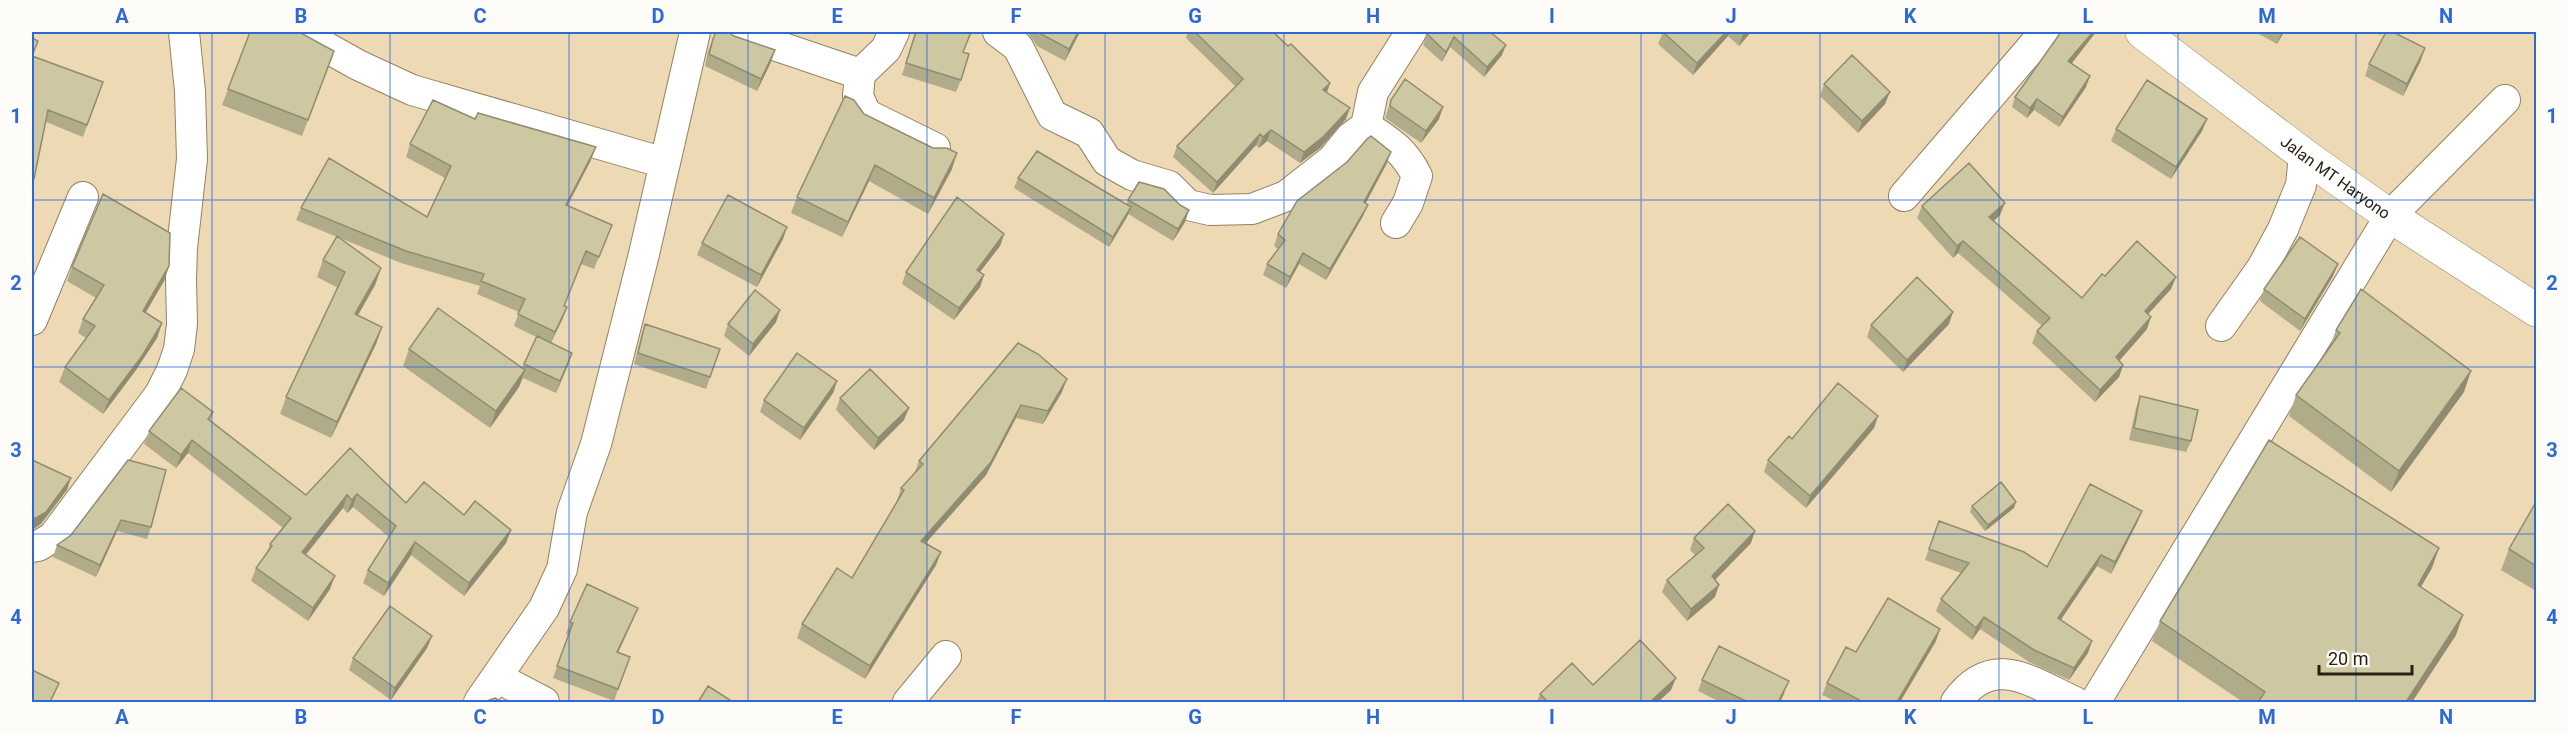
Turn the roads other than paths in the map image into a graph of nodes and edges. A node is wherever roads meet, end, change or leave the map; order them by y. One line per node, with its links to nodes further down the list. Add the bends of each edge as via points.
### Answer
1 (184, 32): 23 (street, via 192,159 180,280 182,324 172,370 145,417 53,537)
2 (299, 32): 15 (street, via 412,90)
3 (695, 32): 15 (street)
4 (736, 32): 10 (street)
5 (894, 32): 10 (street, via 886,49)
6 (998, 32): 12 (street, via 1018,47 1052,115 1089,133 1107,161 1132,175 1169,186 1188,205 1210,210 1252,209 1286,196 1332,160)
7 (1412, 32): 12 (street, via 1373,92)
8 (2045, 32): 16 (street)
9 (2155, 36): 14 (main road, Jalan MT Haryono)
10 (861, 74): 13 (street, via 858,96 866,114)
11 (2505, 100): 18 (street)
12 (1366, 126): 19 (street, via 1396,146 1417,176)
13 (936, 148)
14 (2304, 155): 18 (main road, Jalan MT Haryono); 22 (street, via 2301,185 2283,229)
15 (664, 163): 25 (street, via 596,444 572,512 562,569 544,608)
16 (1904, 196)
17 (83, 197): 20 (street)
18 (2390, 216): 21 (main road, Jalan MT Haryono); 31 (street)
19 (1396, 223)
20 (34, 303)
21 (2536, 310)
22 (2221, 326)
23 (32, 547)
24 (946, 656): 28 (street)
25 (498, 678): 26 (street); 27 (street)
26 (479, 702)
27 (544, 702)
28 (908, 702)
29 (1956, 702): 30 (street, via 1966,688 1989,675 2016,675)
30 (2075, 702)
31 (2095, 702)

